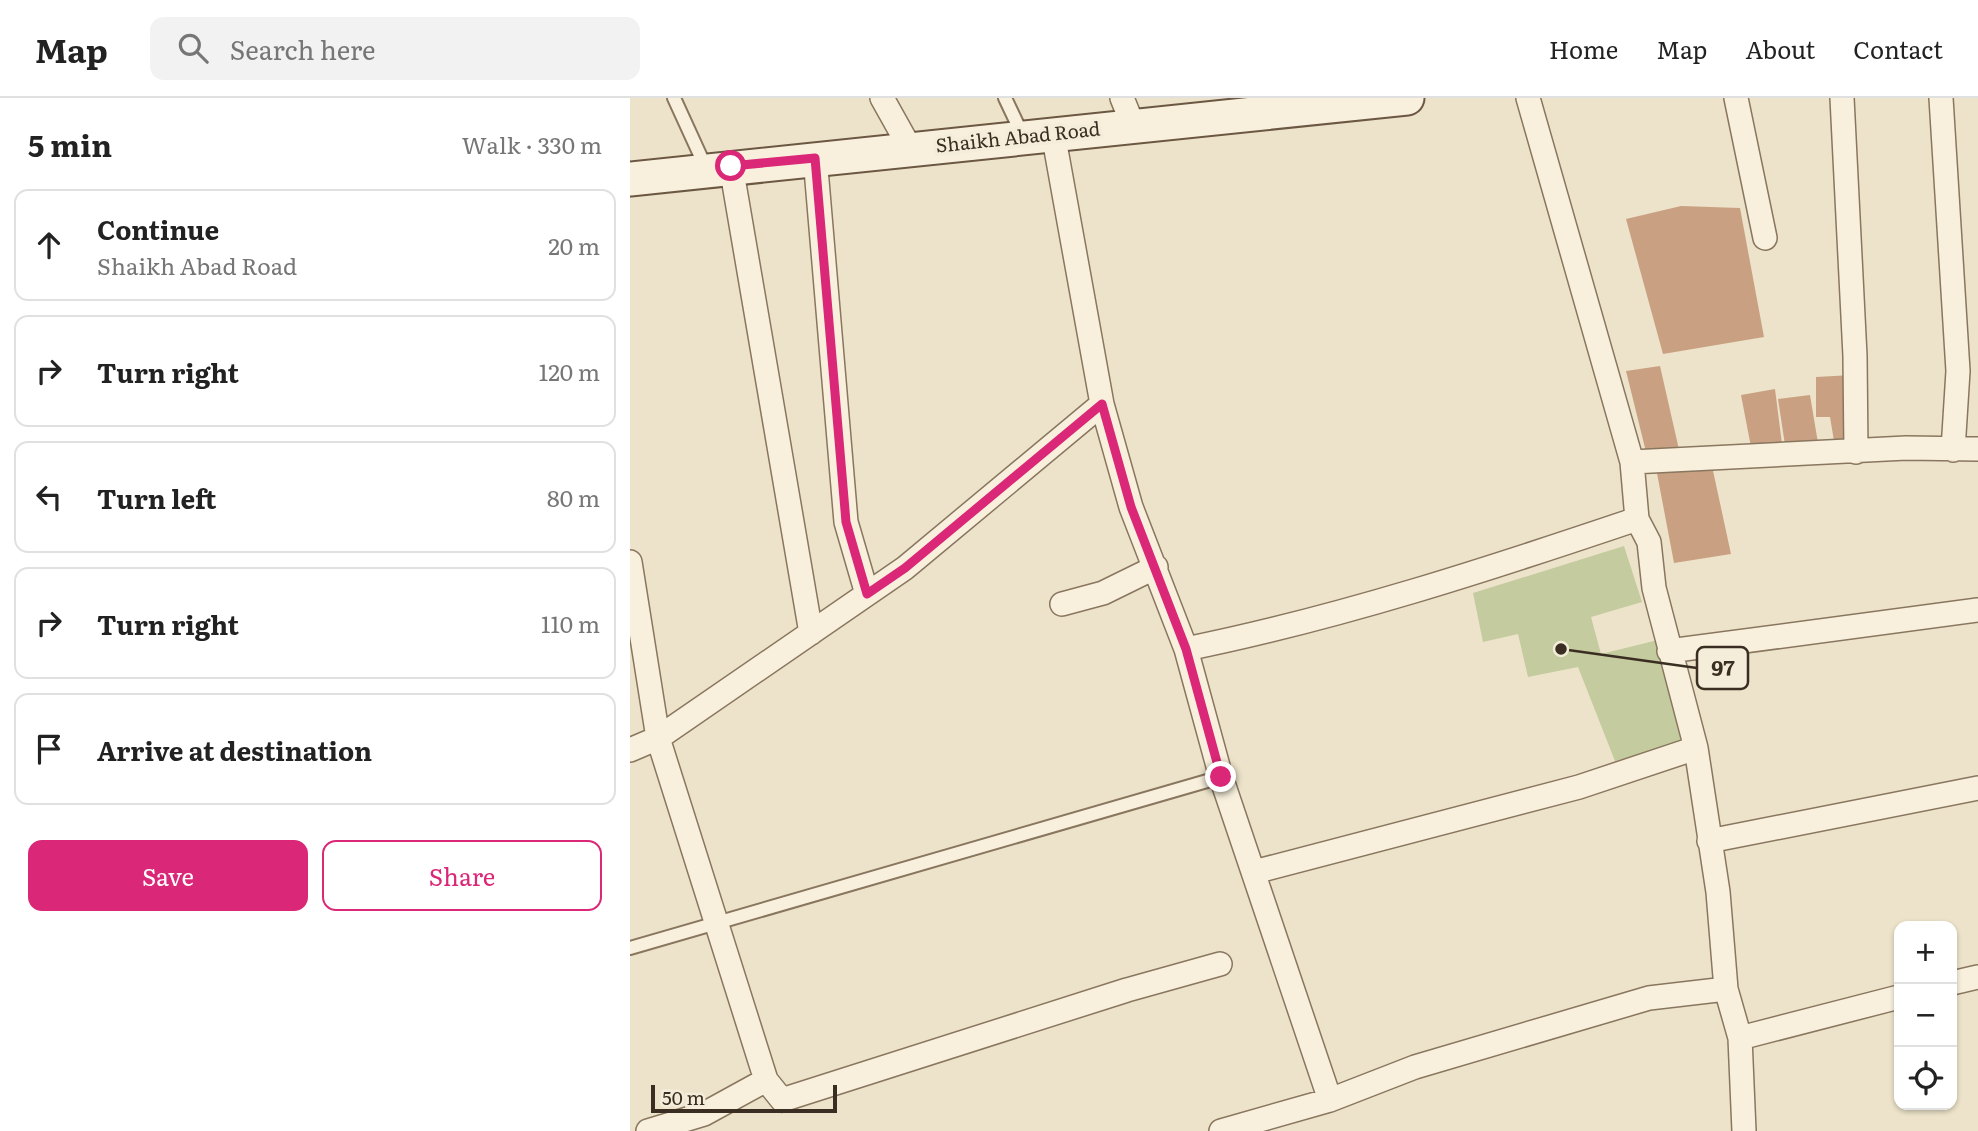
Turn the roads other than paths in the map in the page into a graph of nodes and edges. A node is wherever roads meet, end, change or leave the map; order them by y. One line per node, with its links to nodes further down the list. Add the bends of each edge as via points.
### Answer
1 (674, 98): 14 (lane)
2 (882, 98): 12 (street)
3 (1005, 98): 11 (lane)
4 (1407, 98): 9 (main road, Shaikh Abad Road)
5 (1528, 98): 21 (street)
6 (1736, 98): 16 (street)
7 (1842, 98): 20 (street)
8 (1941, 98): 19 (street, via 1958,372)
9 (1367, 100): 10 (main road, Shaikh Abad Road)
10 (1128, 111): 11 (main road, Shaikh Abad Road)
11 (1038, 135): 12 (main road, Shaikh Abad Road); 17 (street)
12 (910, 148): 13 (main road, Shaikh Abad Road)
13 (815, 158): 14 (main road, Shaikh Abad Road); 25 (street, via 846,522)
14 (719, 168): 15 (main road, Shaikh Abad Road); 28 (street)
15 (630, 179)
16 (1765, 238)
17 (1102, 404): 24 (street, via 1131,507); 25 (street, via 905,568)
18 (1978, 449): 19 (street)
19 (1953, 450): 20 (street)
20 (1856, 452): 21 (street)
21 (1632, 462): 22 (street)
22 (1637, 519): 29 (street, via 1267,632); 30 (street, via 1649,542)
23 (630, 562): 31 (street)
24 (1156, 567): 26 (street, via 1103,593); 29 (street)
25 (867, 594): 28 (street)
26 (1062, 604)
27 (1978, 610): 30 (street)
28 (811, 633): 31 (street)
29 (1186, 649): 34 (street)
30 (1669, 651): 32 (street)
31 (658, 738): 33 (street); 38 (street)
32 (1696, 748): 36 (street); 37 (street, via 1579,787)
33 (630, 750)
34 (1221, 777): 37 (street); 38 (lane)
35 (1978, 788): 36 (street)
36 (1709, 841): 43 (street)
37 (1254, 872): 47 (street)
38 (719, 925): 39 (lane); 46 (street)
39 (630, 948)
40 (1220, 964): 46 (street, via 782,1100)
41 (1978, 977): 42 (street)
42 (1957, 982)
43 (1726, 989): 45 (street); 47 (street, via 1649,998 1415,1067)
44 (1894, 998): 45 (street)
45 (1740, 1038): 50 (street)
46 (766, 1080): 48 (street, via 704,1114)
47 (1330, 1100): 49 (street)
48 (648, 1131)
49 (1221, 1131)
50 (1745, 1131)

